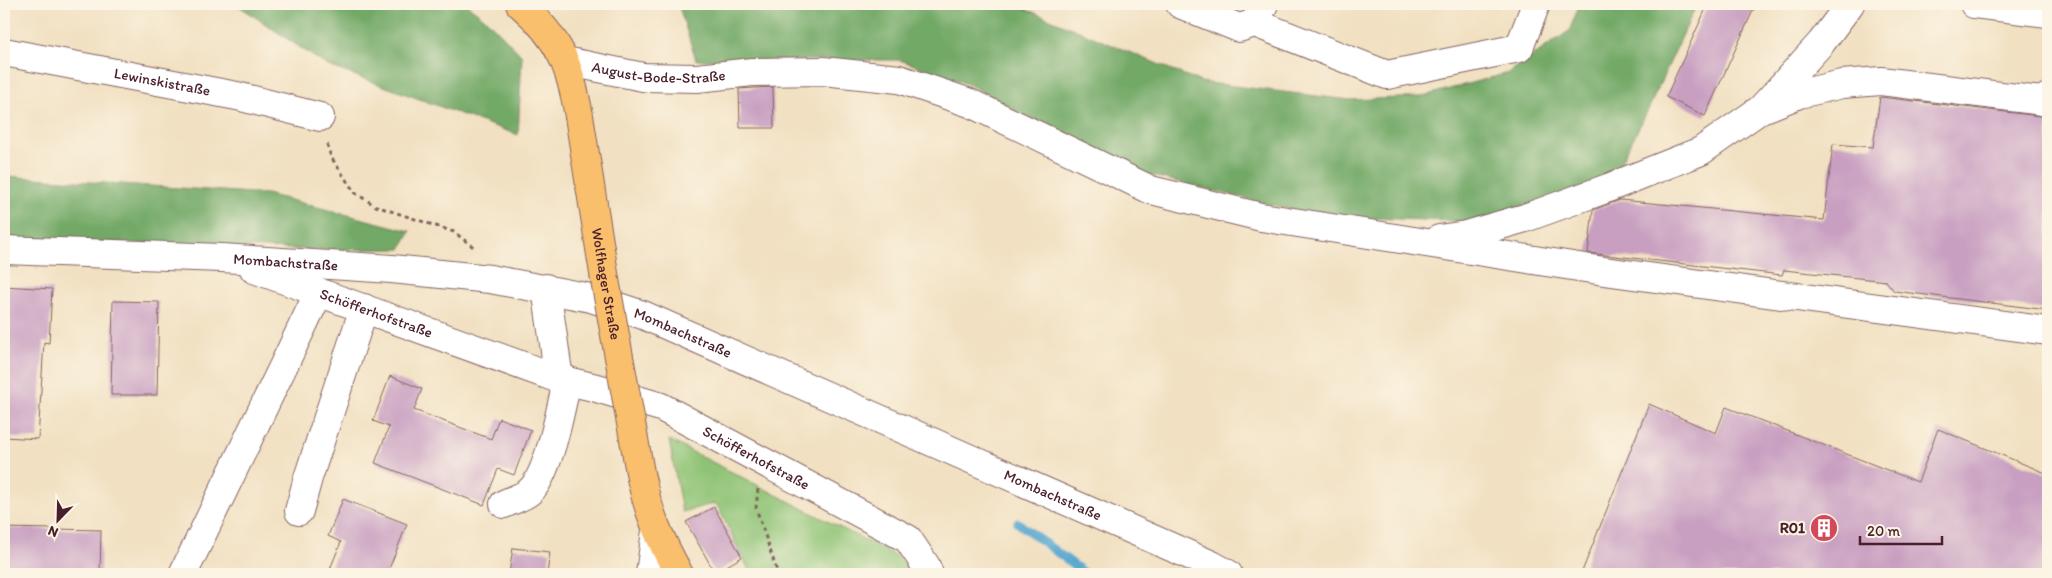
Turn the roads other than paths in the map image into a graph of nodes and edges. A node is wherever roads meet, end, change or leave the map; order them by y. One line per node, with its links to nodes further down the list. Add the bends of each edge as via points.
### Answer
1 (520, 4): 9 (main road, Wolfhager Straße, via 553,38)
2 (1180, 4): 6 (street, via 1239,28)
3 (1536, 4): 6 (street, via 1519,48 1387,75)
4 (1850, 4): 11 (street, via 1821,43)
5 (1974, 4): 7 (street)
6 (1260, 13)
7 (2048, 13)
8 (4, 52): 12 (street, Lewinskistraße, via 237,96)
9 (568, 69): 13 (street, August-Bode-Straße, via 643,77 697,78 752,72 823,71 899,79 970,103 1151,190 1261,217); 23 (main road, Wolfhager Straße, bridge, via 641,478)
10 (2048, 97): 11 (street, via 2042,101 1881,81 1842,84 1799,94)
11 (1761, 109): 13 (street, via 1701,150 1608,188 1525,218 1466,235)
12 (320, 117)
13 (1418, 243): 19 (street, August-Bode-Straße)
14 (4, 250): 15 (street, Mombachstraße)
15 (222, 258): 16 (street, Mombachstraße, via 392,269); 17 (street, Schöfferhofstraße)
16 (546, 288): 20 (street); 24 (street, Mombachstraße, via 591,298 642,316)
17 (319, 292): 18 (street, Schöfferhofstraße); 25 (street)
18 (364, 308): 20 (street, Schöfferhofstraße); 22 (street)
19 (2048, 331)
20 (563, 380): 21 (street, via 559,421 538,481 530,492); 28 (street, Schöfferhofstraße, via 661,407 900,534 908,539)
21 (504, 504)
22 (299, 511)
23 (656, 531): 26 (street); 27 (main road, Wolfhager Straße)
24 (1200, 568): 29 (street, Mombachstraße)
25 (183, 574)
26 (650, 574)
27 (679, 574)
28 (929, 574)
29 (1228, 574)

